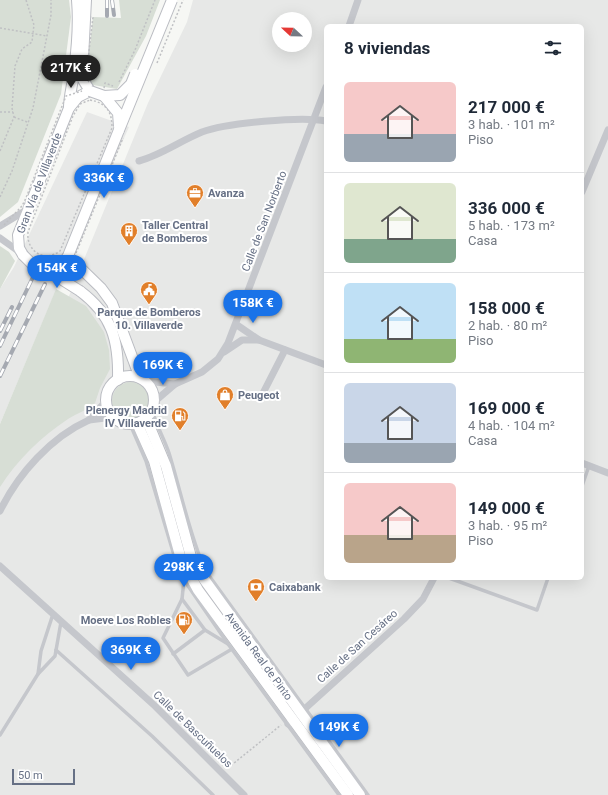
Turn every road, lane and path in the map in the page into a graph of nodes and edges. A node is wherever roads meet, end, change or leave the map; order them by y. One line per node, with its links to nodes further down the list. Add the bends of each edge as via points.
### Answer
1 (26, 0): 12 (path, via 34,25)
2 (50, 0): 13 (path, via 51,15)
3 (77, 0): 9 (main road)
4 (86, 0): 9 (main road)
5 (155, 0): 15 (path, bridge, via 124,73 117,86 105,84)
6 (166, 0): 15 (main road, bridge, via 130,84 120,95)
7 (172, 0): 28 (main road, bridge)
8 (358, 0): 10 (street)
9 (85, 17): 14 (main road, via 82,78); 14 (path, bridge, via 92,24 86,77); 17 (main road)
10 (350, 24)
11 (0, 28): 12 (path)
12 (33, 33): 13 (path); 22 (path, via 32,43 22,50 15,66)
13 (47, 36): 19 (path)
14 (93, 88): 15 (main road, bridge); 15 (path, bridge); 17 (path, bridge); 20 (main road, Gran Vía de Villaverde, via 78,97)
15 (106, 91): 28 (main road, bridge, via 118,113)
16 (324, 93): 24 (street, Calle de San Norberto)
17 (69, 94): 20 (main road); 34 (path, bridge, via 66,96 26,198)
18 (30, 107): 19 (path)
19 (33, 108): 26 (path)
20 (69, 108): 33 (main road, Gran Vía de Villaverde)
21 (0, 112): 22 (path)
22 (13, 112): 23 (path)
23 (14, 117): 26 (path); 29 (path)
24 (314, 121): 25 (street); 30 (street, via 270,121 204,132 174,144 154,157); 41 (street, Calle de San Norberto)
25 (324, 121)
26 (28, 122): 32 (path, via 12,171)
27 (608, 130): 31 (street)
28 (121, 133): 39 (main road); 39 (path, bridge)
29 (0, 151)
30 (139, 161)
31 (584, 187)
32 (0, 197)
33 (28, 209): 34 (street); 38 (main road, Gran Vía de Villaverde, via 18,235 19,248)
34 (2, 225)
35 (69, 231): 35 (path, bridge, via 112,128 112,116 99,101 90,100 80,104 73,116 28,230 27,239 36,253 48,256 60,251); 36 (path, bridge)
36 (73, 233)
37 (0, 238): 38 (street)
38 (23, 255): 40 (main road, bridge, via 31,263)
39 (72, 255): 40 (main road, bridge, via 62,264); 47 (main road, via 112,303)
40 (45, 269): 46 (main road, bridge, via 80,291 108,319 116,346)
41 (237, 325): 42 (street); 44 (street, Calle de San Norberto)
42 (259, 340): 43 (street); 44 (street, via 242,340)
43 (285, 350): 45 (street); 49 (street)
44 (222, 354): 48 (street, Calle de San Norberto, via 202,372)
45 (324, 364)
46 (118, 380): 47 (main road, via 128,376); 50 (main road, via 111,385)
47 (143, 380): 48 (street, Calle de San Norberto); 51 (main road, via 152,390)
48 (175, 384): 51 (street, Calle de San Norberto)
49 (260, 399)
50 (106, 401): 52 (main road); 53 (street)
51 (151, 410): 54 (main road); 74 (main road, Avenida Real de Pinto, via 193,564)
52 (113, 417): 53 (street); 54 (main road, via 120,422)
53 (89, 420): 59 (street, via 73,427 39,457 19,479)
54 (133, 424): 61 (lane, via 176,562); 74 (main road, Avenida Real de Pinto, via 154,461 181,560 198,590)
55 (584, 464): 56 (street)
56 (589, 466): 57 (street); 58 (lane)
57 (608, 473)
58 (584, 480)
59 (0, 511)
60 (0, 566): 66 (street, Calle de Bascuñuelos)
61 (184, 580): 65 (lane); 69 (lane)
62 (433, 580): 74 (street, Calle de San Cesáreo, via 423,599 404,619)
63 (454, 580): 64 (lane, via 536,610)
64 (547, 580)
65 (182, 599): 68 (lane); 72 (lane, via 162,638)
66 (53, 614): 67 (street, Calle de Bascuñuelos); 73 (lane, via 41,651)
67 (61, 622): 71 (lane); 78 (street, Calle de Bascuñuelos, via 155,706)
68 (205, 630): 69 (lane); 72 (lane)
69 (228, 644): 70 (lane)
70 (232, 649): 72 (lane, via 188,674); 74 (lane)
71 (56, 650): 73 (lane, via 55,656); 77 (lane)
72 (173, 654)
73 (38, 674): 75 (lane)
74 (294, 717): 76 (path); 79 (lane); 80 (main road, Avenida Real de Pinto); 81 (main road, Avenida Real de Pinto); 82 (lane)
75 (0, 735)
76 (228, 769)
77 (213, 795)
78 (244, 795)
79 (339, 795)
80 (348, 795)
81 (360, 795)
82 (368, 795)

